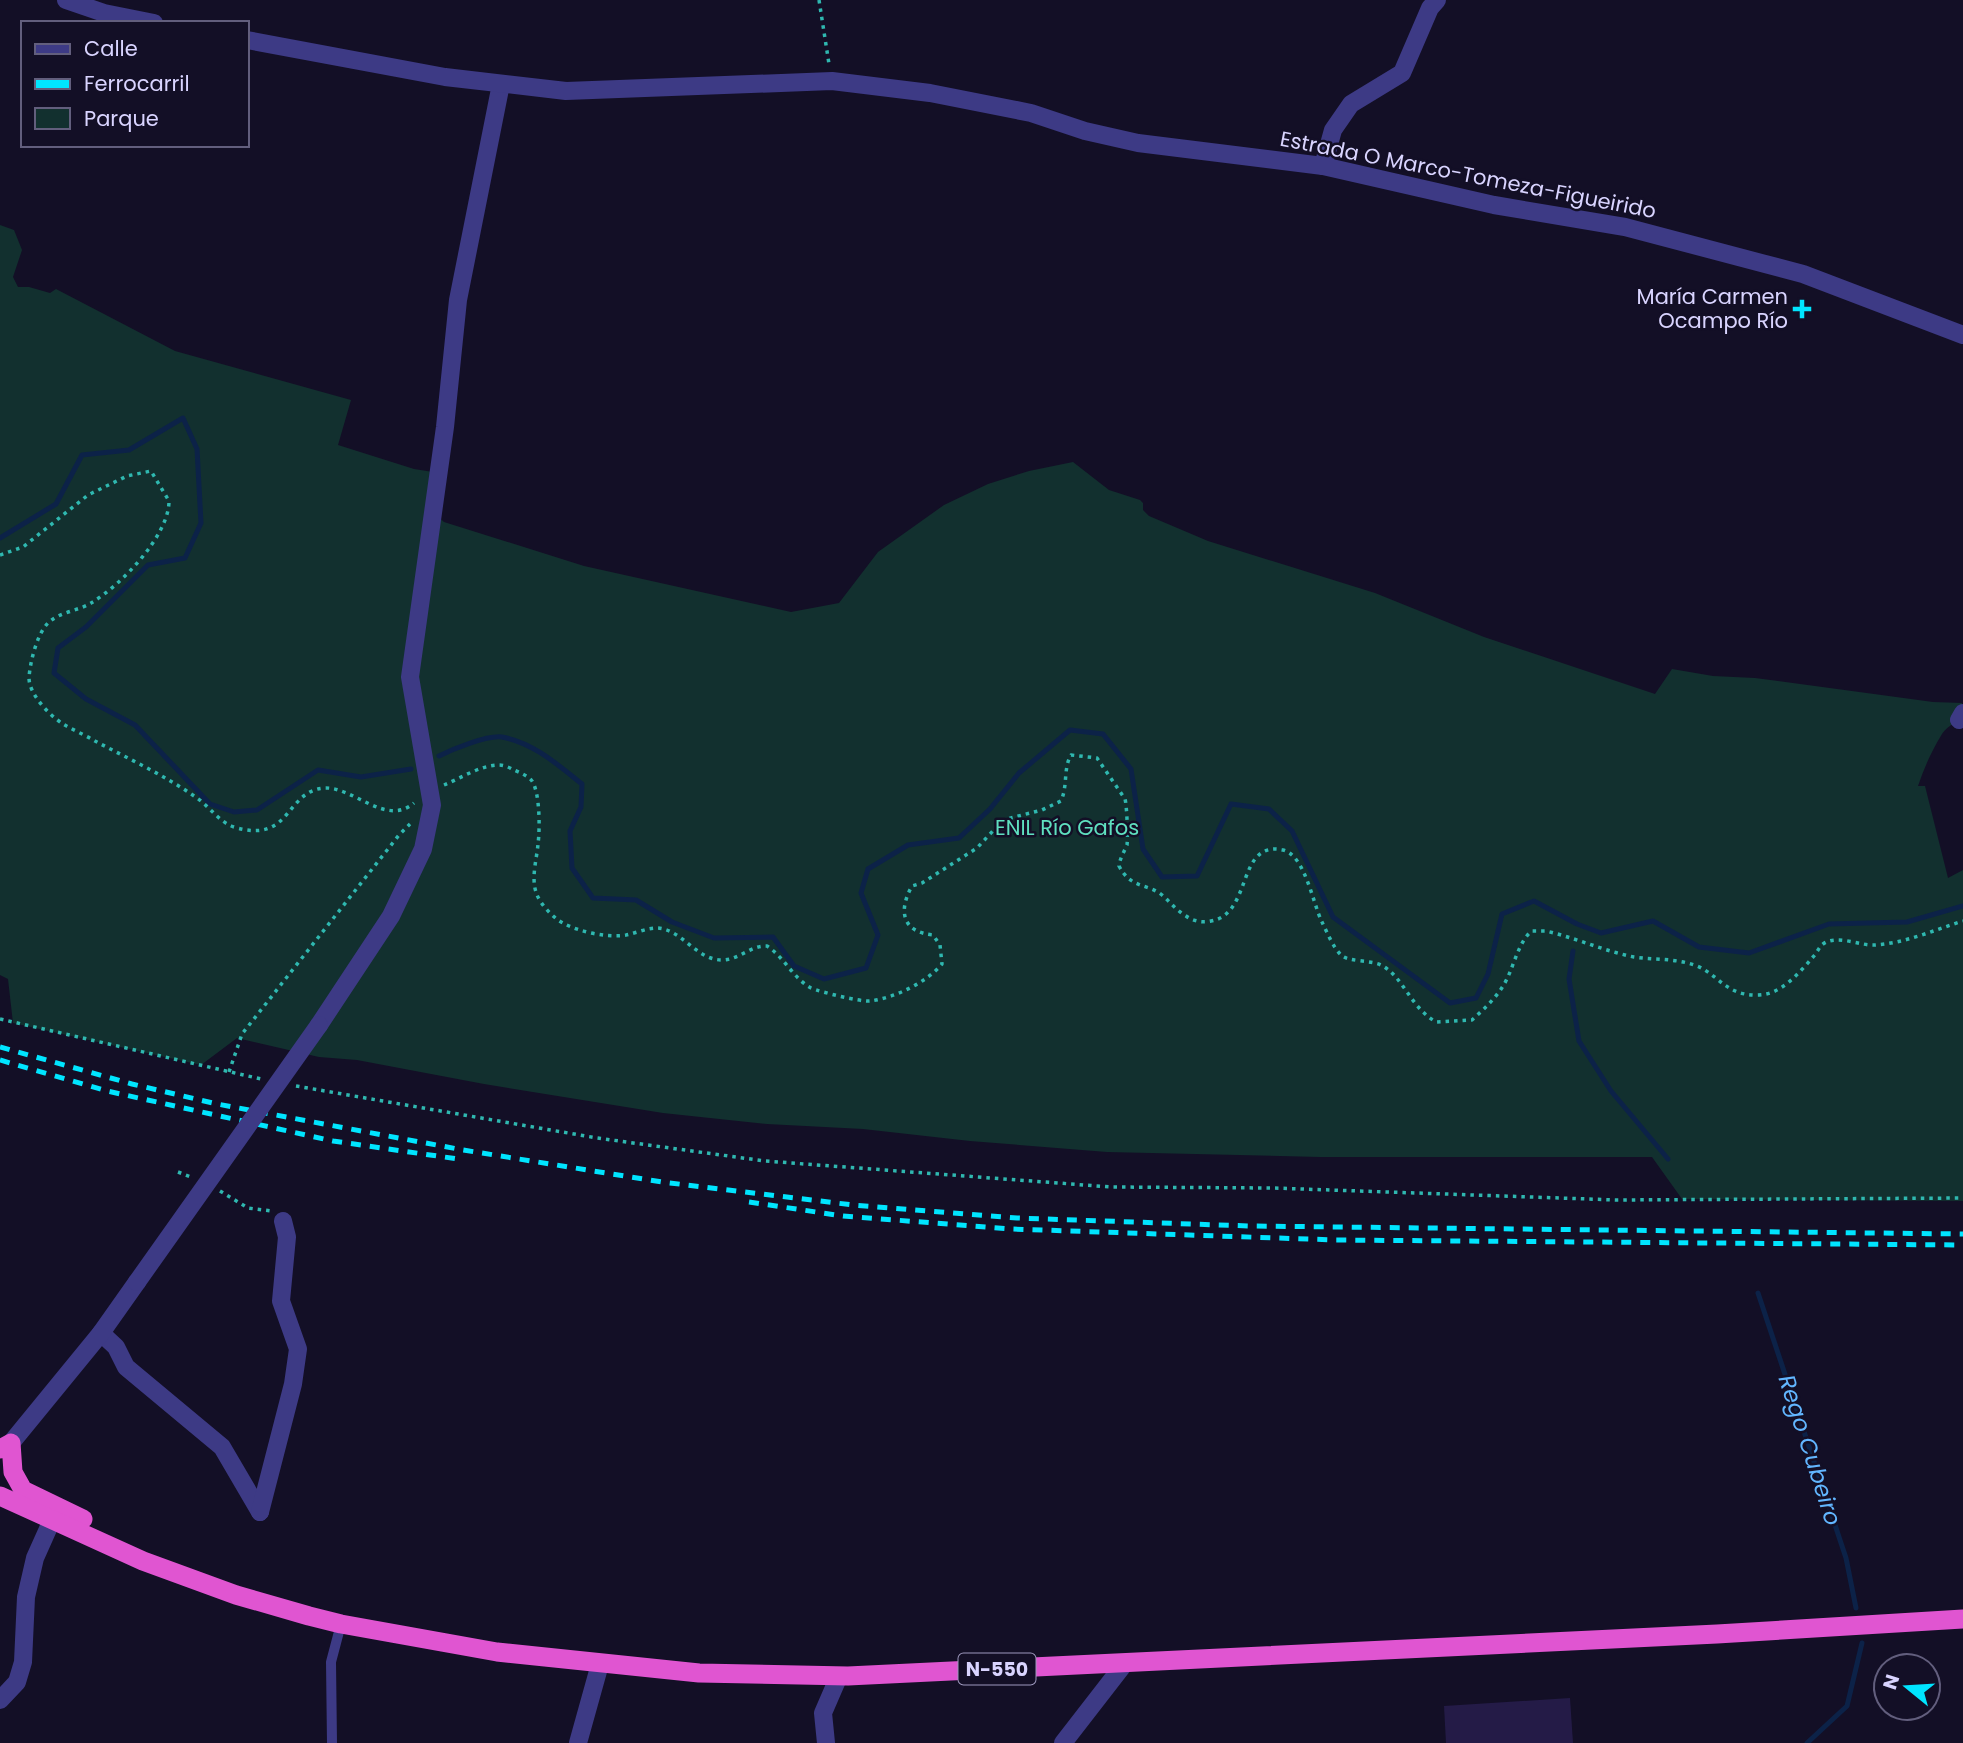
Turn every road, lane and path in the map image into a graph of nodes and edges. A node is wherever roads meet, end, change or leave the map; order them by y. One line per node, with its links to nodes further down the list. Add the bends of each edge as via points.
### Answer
1 (66, 0): 4 (street)
2 (819, 0): 6 (path)
3 (1437, 0): 8 (street, via 1402,72 1351,104 1333,130)
4 (144, 21)
5 (248, 40): 7 (street, Estrada O Marco-Tomeza-Figueirido)
6 (832, 81): 7 (street, Estrada O Marco-Tomeza-Figueirido, via 566,92); 8 (street, Estrada O Marco-Tomeza-Figueirido, via 968,100 1138,143)
7 (501, 84): 11 (street, via 458,300 410,677)
8 (1323, 166): 9 (street, Estrada O Marco-Tomeza-Figueirido, via 1494,205 1625,227 1733,254 1803,274)
9 (1963, 335)
10 (0, 555): 11 (path, via 23,547 88,495 151,471 169,501 166,520 115,585 91,603 49,623 32,662 29,680 35,695 62,723 197,797 232,826 263,831 277,825 303,797 325,788 398,811)
11 (431, 798): 12 (path, via 470,774 499,765 509,767 530,778 536,789 540,829 536,893 563,923 622,936 658,928 720,960 767,946 810,987 867,1002 920,983 942,964 940,945 933,935 921,934 905,919 912,886 977,848 1003,820 1061,801 1071,755 1097,758 1125,799 1128,836 1119,866 1142,888 1160,893 1194,920 1213,921 1235,906 1250,867 1261,853 1286,851 1295,856 1320,919 1340,954 1385,968 1416,1007 1436,1022 1472,1020 1505,984 1525,937 1532,931 1635,957 1699,967 1723,985 1756,996 1780,989 1822,944 1876,945); 14 (path, via 242,1034); 22 (street, bridge, via 423,849 391,916)
12 (1963, 921)
13 (0, 1019): 14 (path)
14 (229, 1072): 15 (path)
15 (269, 1080)
16 (295, 1085): 20 (path, via 597,1138 765,1161 1111,1187 1617,1199)
17 (178, 1171): 18 (path)
18 (200, 1182)
19 (211, 1187): 21 (path, via 248,1208 271,1211)
20 (1963, 1198)
21 (283, 1221): 22 (street, via 287,1237 281,1301 299,1349 260,1512 222,1447 126,1367 116,1347)
22 (101, 1333): 23 (street)
23 (5, 1446): 27 (highway, via 23,1490 157,1552)
24 (0, 1488): 26 (highway, N-550)
25 (0, 1496): 26 (highway, N-550)
26 (52, 1520): 27 (highway, N-550, via 142,1561); 33 (street, via 35,1558 26,1597 23,1662 17,1682)
27 (236, 1595): 29 (highway, N-550)
28 (1963, 1619): 30 (highway, N-550)
29 (341, 1624): 31 (highway, N-550, via 497,1652); 34 (lane, via 331,1662)
30 (1125, 1663): 32 (highway, N-550); 37 (street)
31 (600, 1664): 32 (highway, N-550, via 699,1673); 35 (street)
32 (839, 1676): 36 (street, via 823,1713)
33 (0, 1700)
34 (332, 1743)
35 (578, 1743)
36 (826, 1743)
37 (1063, 1743)

